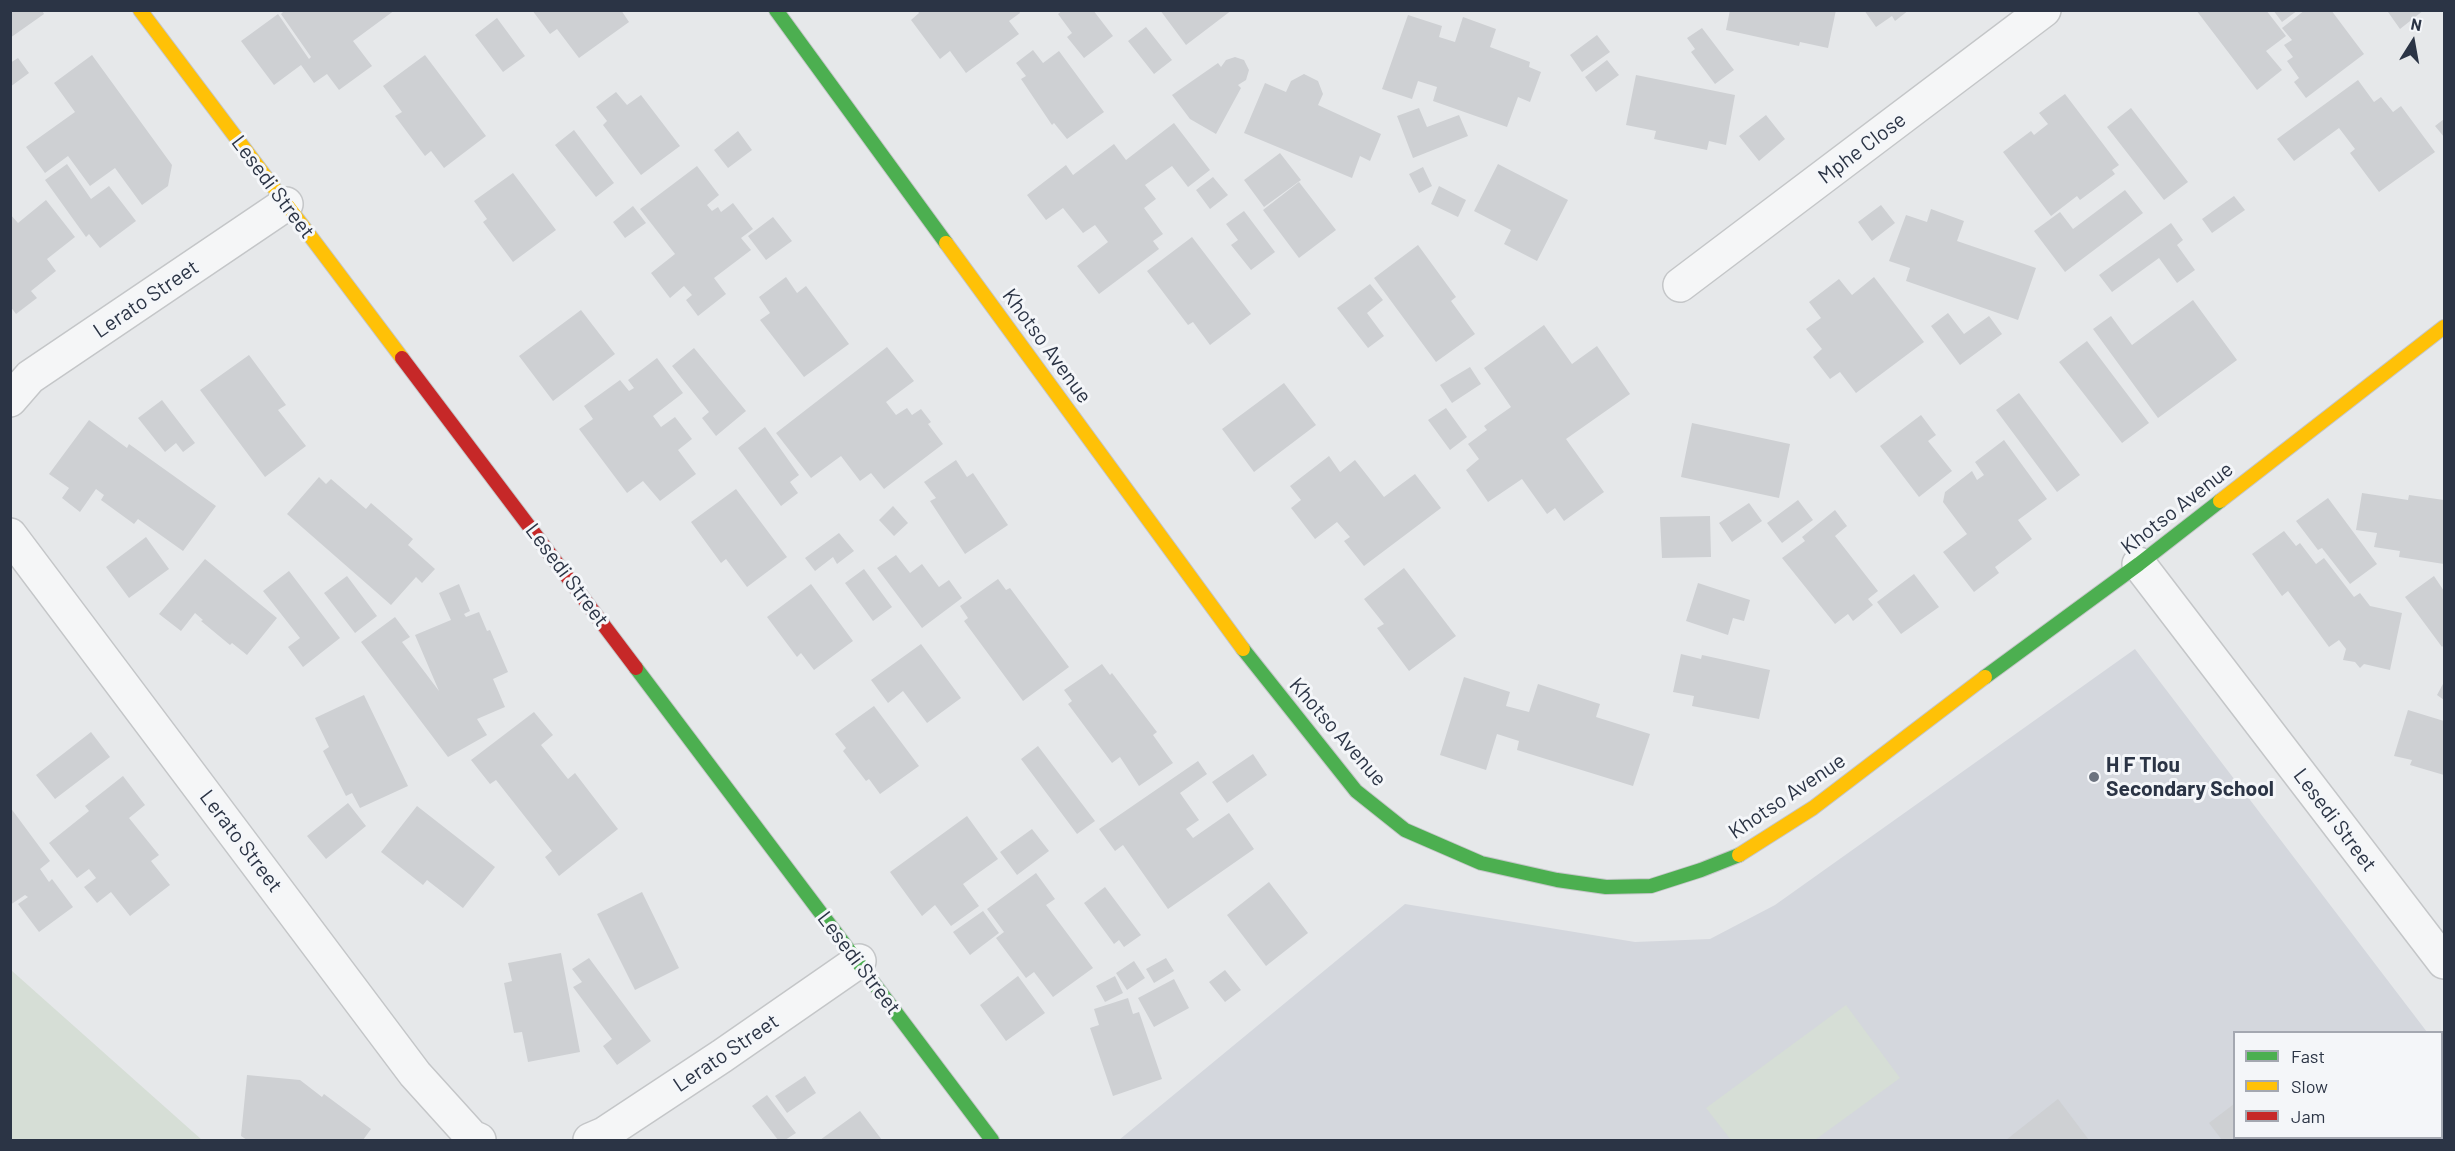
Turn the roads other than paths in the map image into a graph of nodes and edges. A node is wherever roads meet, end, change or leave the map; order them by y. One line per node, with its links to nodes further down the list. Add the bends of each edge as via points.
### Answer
1 (140, 10): 4 (street, Lesedi Street)
2 (776, 10): 9 (street, Khotso Avenue, via 1250,659 1356,791 1405,830 1481,863 1606,887 1651,886 1745,852 1814,808)
3 (2044, 10): 5 (street, Mphe Close)
4 (286, 204): 7 (street, Lerato Street, via 30,377); 11 (street, Lesedi Street)
5 (1680, 285)
6 (2445, 327): 9 (street, Khotso Avenue)
7 (10, 400)
8 (10, 535): 12 (street, Lerato Street, via 415,1074)
9 (2139, 564): 10 (street, Lesedi Street)
10 (2443, 957)
11 (859, 962): 13 (street, Lerato Street, via 712,1063); 14 (street, Lesedi Street)
12 (479, 1140)
13 (590, 1140)
14 (992, 1140)

